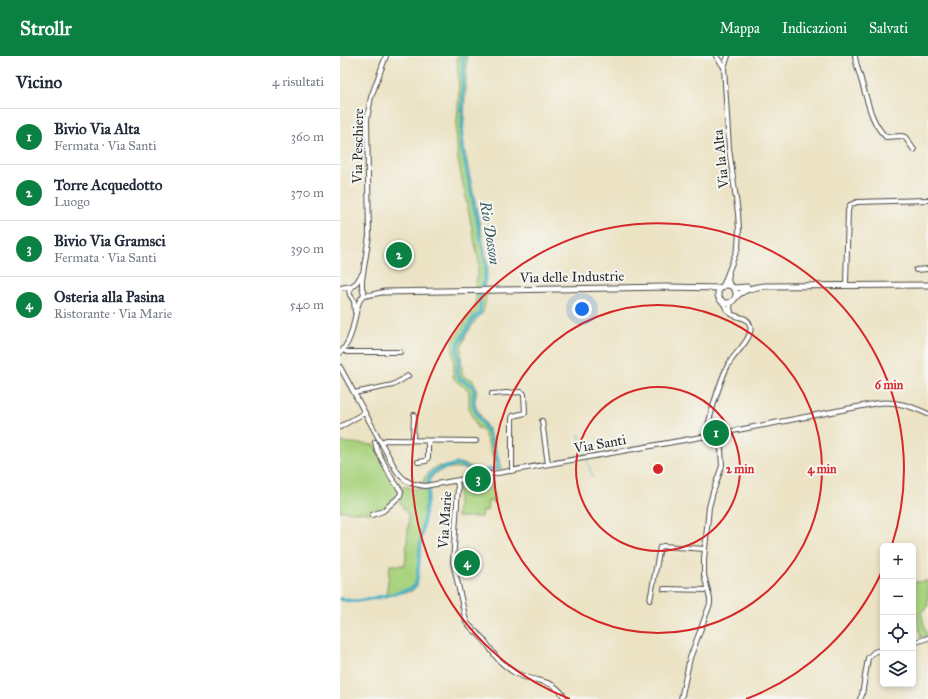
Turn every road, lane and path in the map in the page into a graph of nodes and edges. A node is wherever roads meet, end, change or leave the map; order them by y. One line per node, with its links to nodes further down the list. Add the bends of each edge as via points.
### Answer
1 (386, 56): 10 (street, Via Peschiere, via 371,97 367,119 368,236)
2 (716, 56): 5 (street)
3 (728, 56): 5 (street)
4 (855, 56): 6 (street, via 871,114 880,130 886,137 905,137)
5 (724, 67): 8 (street, Via la Alta, via 729,150 739,230 738,247)
6 (914, 150)
7 (928, 200): 12 (street, via 857,202 850,205)
8 (732, 262): 16 (street); 17 (street, via 728,277)
9 (928, 269): 11 (street)
10 (364, 270): 14 (street); 18 (street, Via Peschiere)
11 (916, 270)
12 (846, 283): 13 (main road); 17 (main road, via 772,283)
13 (928, 283): 23 (main road, via 765,286 748,289)
14 (354, 285): 18 (street, Via delle Industrie); 19 (street); 21 (street, via 349,290)
15 (689, 287): 16 (main road, Via delle Industrie); 20 (main road, Via delle Industrie); 24 (main road, Via delle Industrie, via 705,289)
16 (722, 287): 17 (main road); 24 (main road, via 719,290)
17 (732, 287): 23 (main road)
18 (363, 288): 20 (street, Via delle Industrie); 22 (street, Via Peschiere)
19 (340, 289): 21 (street)
20 (384, 292): 22 (street, Via delle Industrie)
21 (351, 297): 22 (street, Via delle Industrie); 27 (street, via 355,310)
22 (362, 297): 27 (street)
23 (736, 297): 25 (main road)
24 (720, 298): 25 (main road); 26 (street)
25 (731, 302): 26 (street)
26 (732, 314): 40 (street, via 747,320 751,327 750,333 724,374)
27 (354, 320): 28 (street, via 350,338)
28 (341, 351): 29 (street)
29 (400, 352)
30 (340, 367): 32 (street, Via Santi)
31 (408, 376): 32 (street, via 393,385)
32 (354, 393): 34 (street, Via Santi)
33 (492, 394): 48 (street, via 524,394 525,413 512,418)
34 (364, 412): 38 (street); 45 (street, Via Santi)
35 (928, 414): 39 (street, Via Santi, via 902,404 887,402)
36 (414, 415): 41 (street)
37 (542, 421): 47 (street)
38 (340, 427)
39 (720, 433): 40 (street, Via Santi); 51 (street, via 722,466 709,507)
40 (707, 436): 47 (street, Via Santi)
41 (413, 440): 42 (street); 45 (street)
42 (428, 440): 43 (street); 46 (street, via 428,457 426,461)
43 (476, 441)
44 (375, 442): 50 (street, via 391,477 401,491 400,496 389,506)
45 (381, 442): 49 (street, Via Santi, via 396,470 410,483 425,486)
46 (418, 462)
47 (548, 464): 48 (street, Via Santi)
48 (512, 471): 49 (street, Via Santi)
49 (457, 481): 58 (street, Via Marie, via 453,562 466,621 501,662 514,672 557,687)
50 (372, 515)
51 (705, 549): 53 (street, via 704,575); 54 (street, via 663,546 660,548)
52 (664, 590): 53 (street)
53 (708, 590): 59 (street, via 710,607 690,658)
54 (650, 600)
55 (928, 638): 56 (street)
56 (916, 642)
57 (880, 650): 60 (street, via 868,658)
58 (564, 699)
59 (681, 699)
60 (860, 699)

